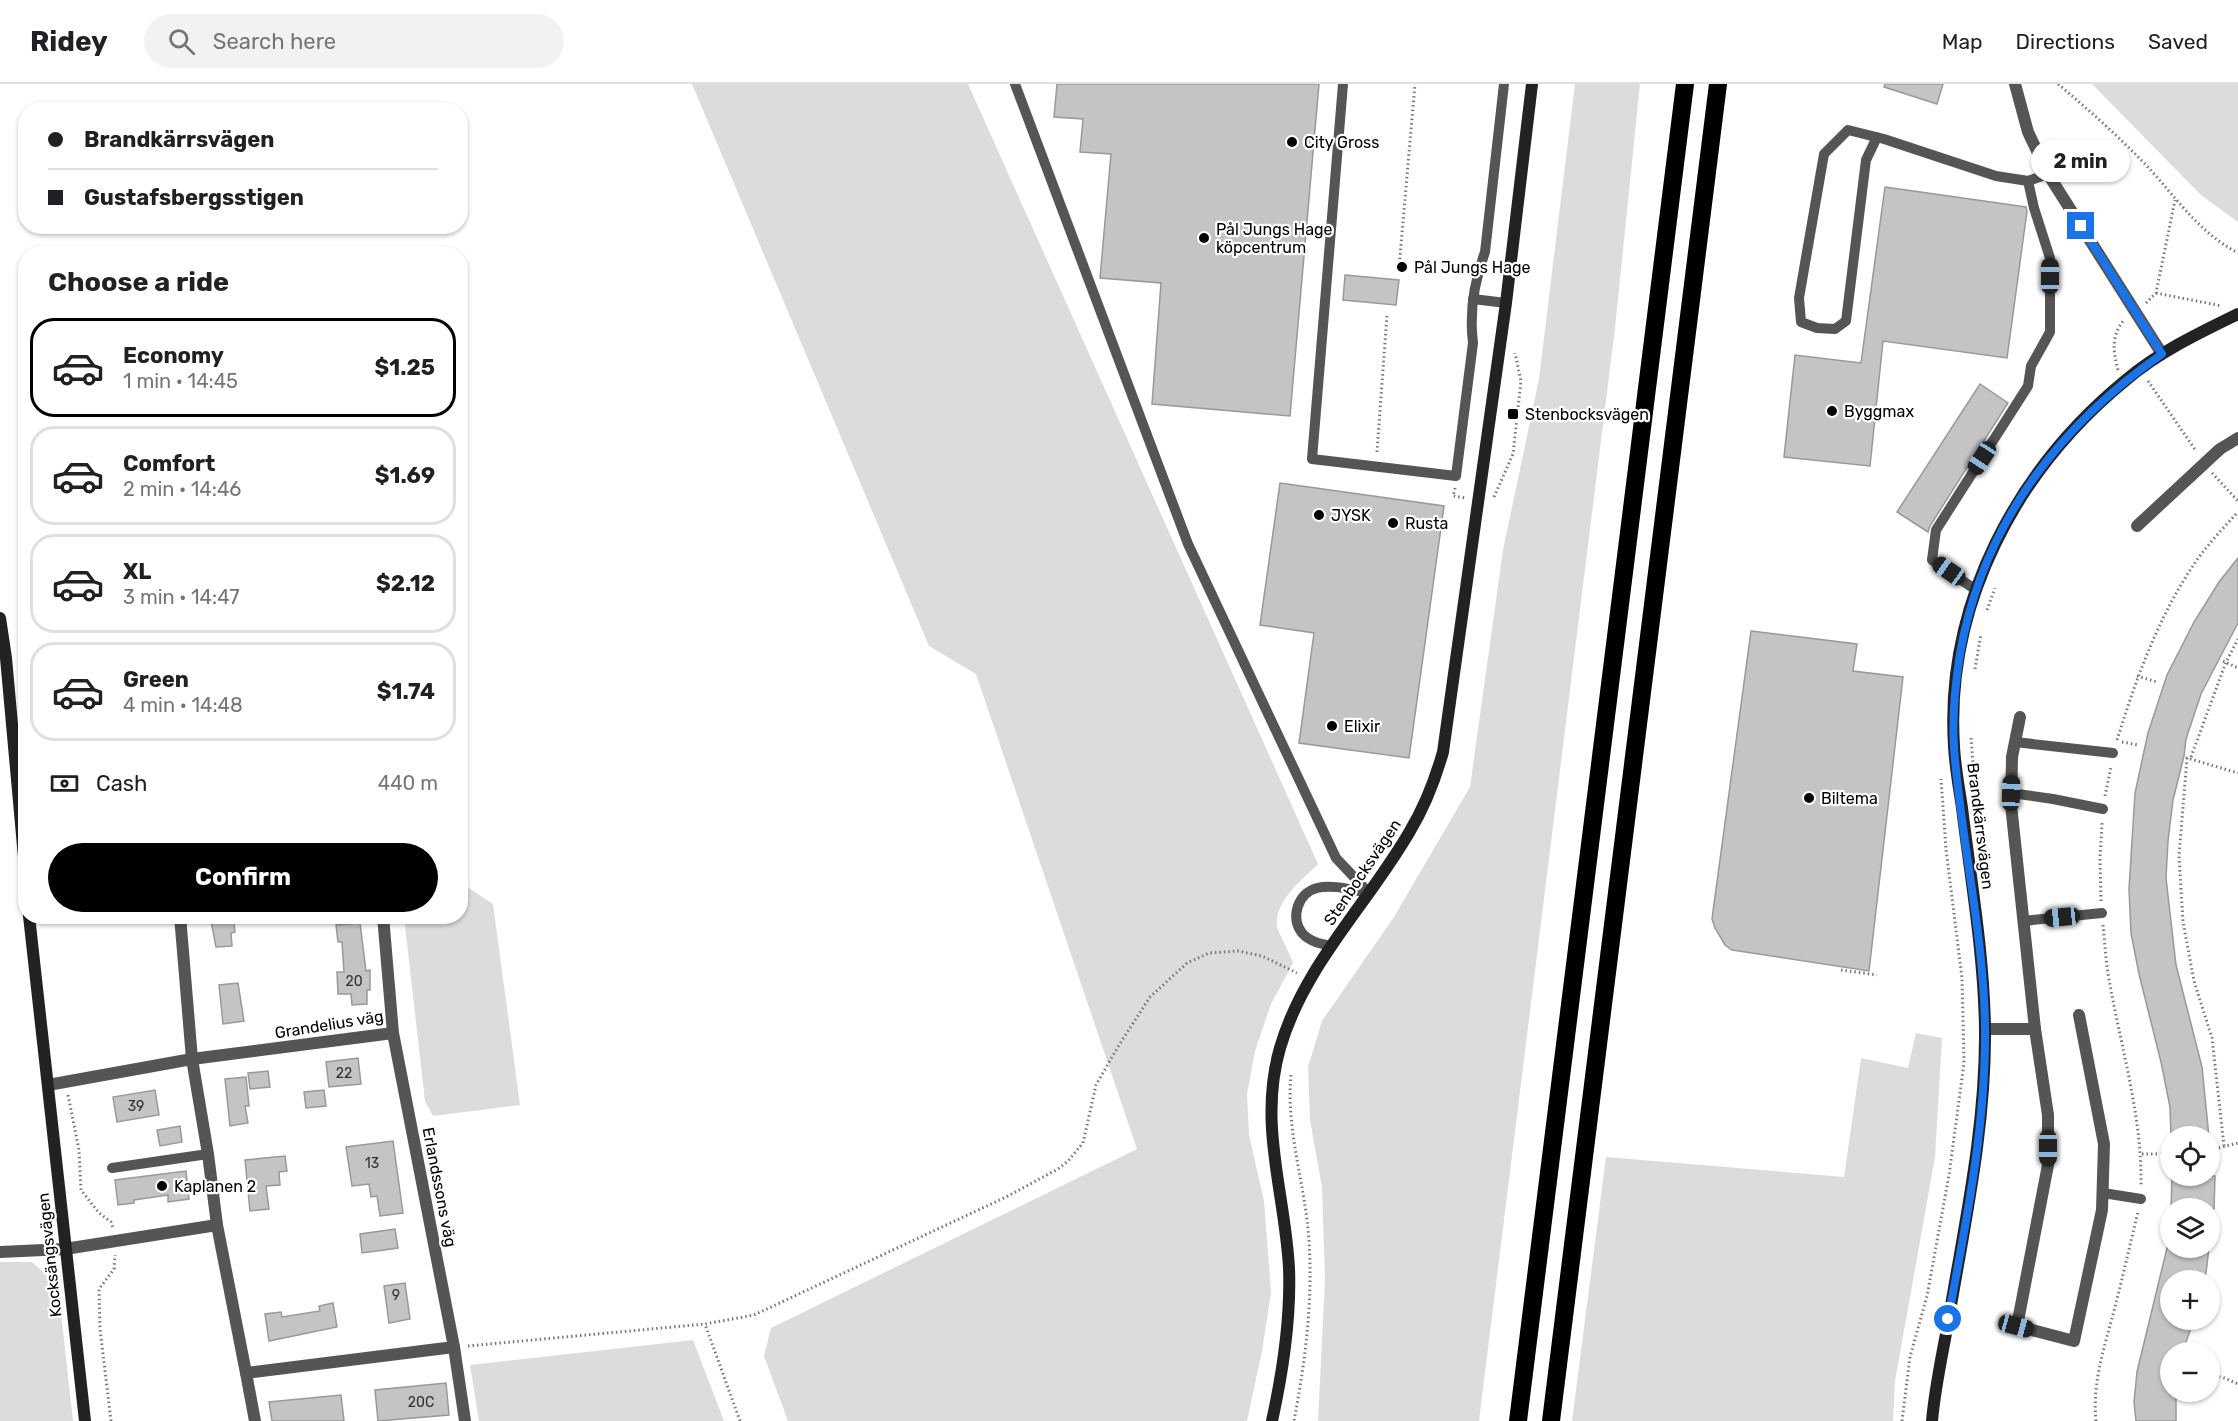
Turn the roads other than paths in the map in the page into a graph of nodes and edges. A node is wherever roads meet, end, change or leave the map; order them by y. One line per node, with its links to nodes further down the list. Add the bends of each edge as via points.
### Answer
1 (1015, 84): 25 (lane, via 1188,544 1336,858)
2 (1343, 84): 11 (lane, via 1312,459 1456,476 1473,343)
3 (1504, 84): 11 (lane, via 1485,252)
4 (1532, 84): 12 (street, Stenbocksvägen)
5 (1685, 84): 51 (highway)
6 (1719, 84): 52 (highway)
7 (2015, 84): 9 (street, via 2028,132)
8 (1877, 137): 8 (lane, via 1848,129 1824,154 1799,298 1801,322 1817,328 1835,329 1846,321 1866,160); 10 (lane, via 1996,176)
9 (2048, 174): 10 (lane); 14 (street)
10 (2028, 181): 17 (lane, via 2050,258 2050,332 2031,366 2028,386 1936,530 1932,560)
11 (1473, 299): 12 (lane)
12 (1506, 303): 25 (street, Stenbocksvägen, via 1443,752 1435,780 1410,832)
13 (2238, 314): 14 (street, Brandkärrsvägen)
14 (2162, 354): 17 (street, Brandkärrsvägen, via 2126,380 2047,458 1995,542)
15 (2238, 438): 16 (street)
16 (2137, 526)
17 (1976, 590): 33 (street, Brandkärrsvägen, via 1966,619 1954,692 1954,746 1980,952)
18 (0, 618): 22 (street)
19 (2020, 717): 20 (street)
20 (2015, 742): 21 (lane); 23 (street)
21 (2113, 753)
22 (18, 791)
23 (2011, 793): 24 (lane); 27 (street)
24 (2103, 809)
25 (1368, 892): 31 (street, Stenbocksvägen); 31 (lane, via 1323,887 1299,900 1297,922 1302,933 1314,942)
26 (2102, 913): 27 (lane)
27 (2023, 921): 34 (street)
28 (30, 924): 37 (street, Kocksängsvägen)
29 (181, 924): 36 (street)
30 (385, 924): 35 (street, Grandelius väg)
31 (1332, 946): 50 (street, Stenbocksvägen, via 1291,1016 1280,1048 1270,1101 1289,1269 1282,1376)
32 (2079, 1015): 40 (street, via 2104,1144)
33 (1985, 1029): 34 (street); 53 (street, Brandkärrsvägen, via 1974,1170)
34 (2035, 1029): 40 (street, via 2048,1115 2048,1165 2016,1326 2074,1341)
35 (393, 1033): 36 (street, Grandelius väg); 45 (street, Erlandssons väg)
36 (192, 1059): 37 (street, Grandelius väg); 38 (street)
37 (48, 1085): 43 (street, Kocksängsvägen)
38 (208, 1154): 39 (lane); 42 (street)
39 (112, 1168)
40 (2103, 1193): 41 (lane)
41 (2141, 1199)
42 (217, 1225): 43 (street); 46 (street)
43 (65, 1249): 44 (street); 47 (street, Kocksängsvägen)
44 (0, 1252)
45 (454, 1347): 46 (street); 49 (street, Erlandssons väg)
46 (246, 1374): 48 (street)
47 (85, 1421)
48 (255, 1421)
49 (465, 1421)
50 (1272, 1421)
51 (1518, 1421)
52 (1551, 1421)
53 (1932, 1421)

